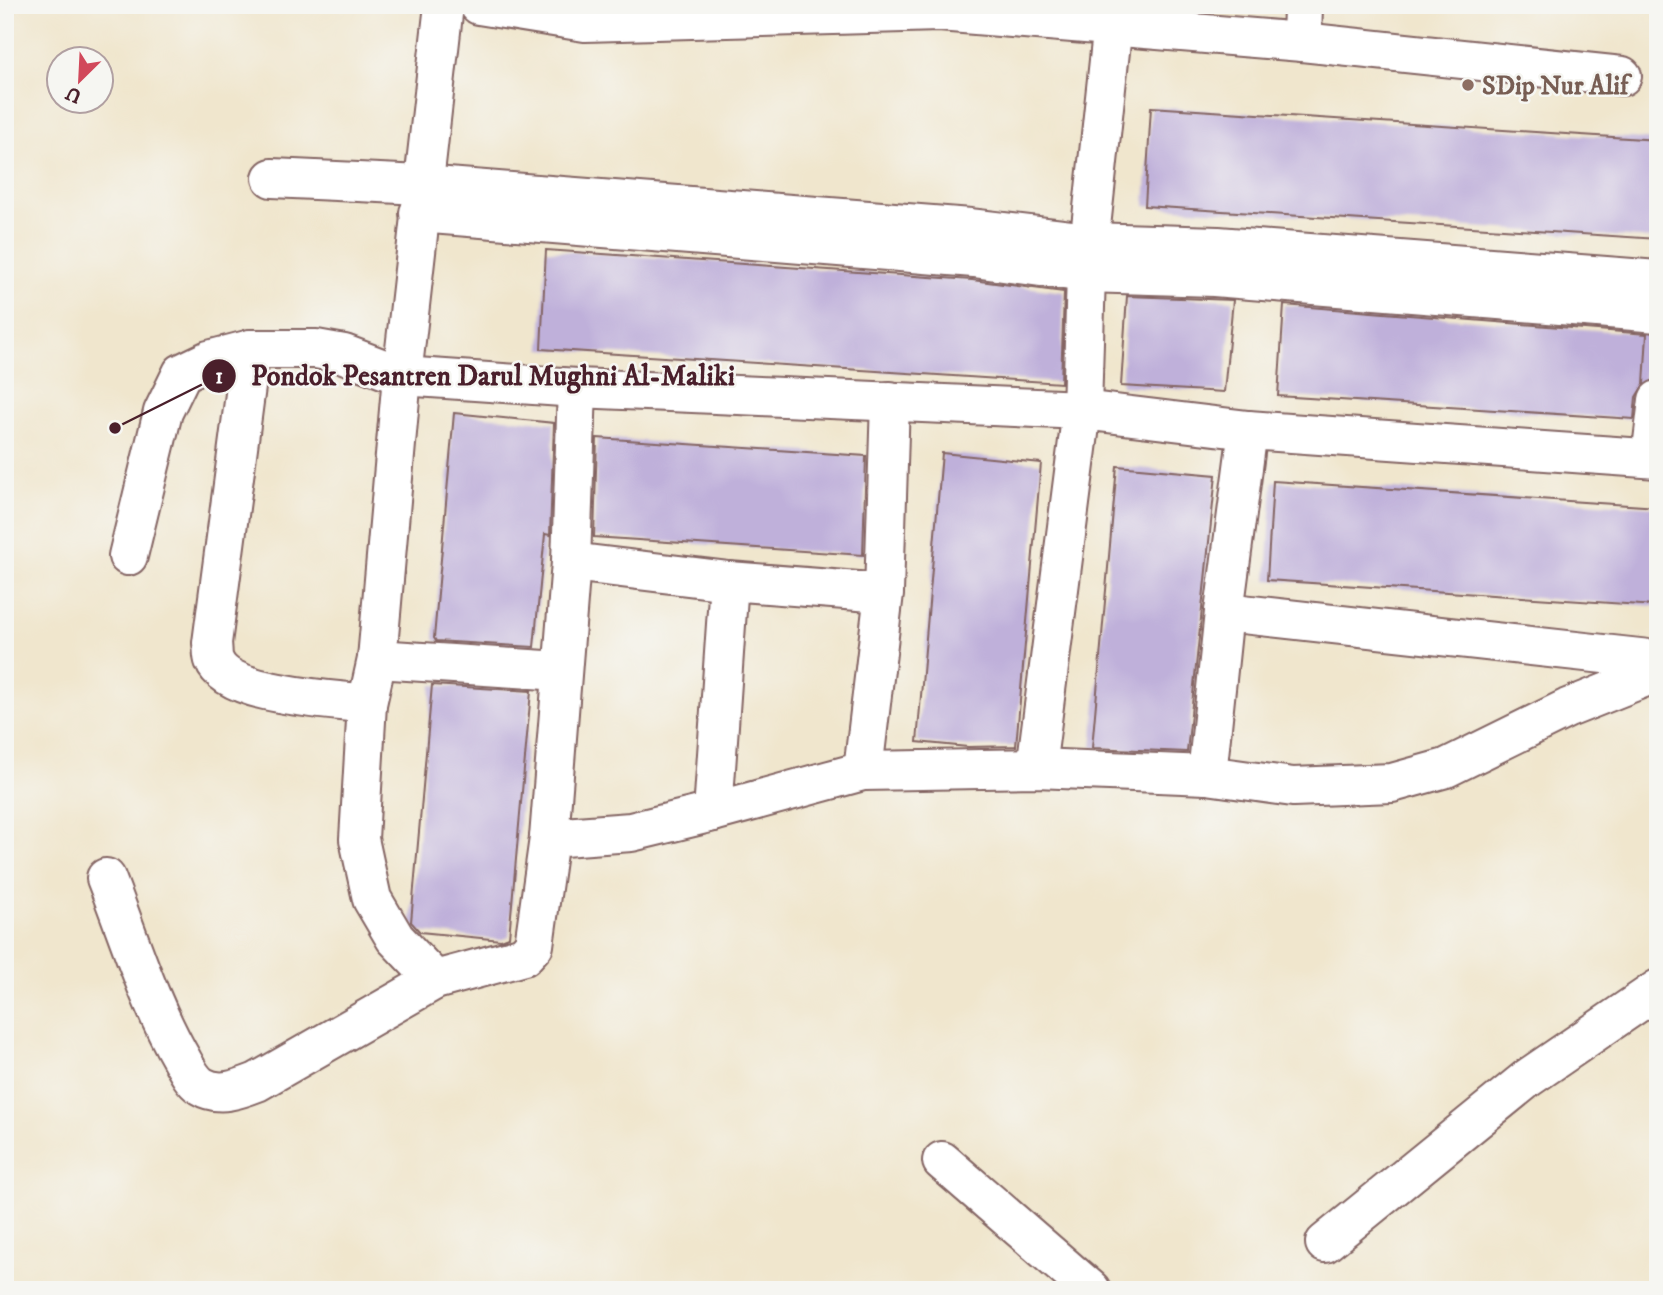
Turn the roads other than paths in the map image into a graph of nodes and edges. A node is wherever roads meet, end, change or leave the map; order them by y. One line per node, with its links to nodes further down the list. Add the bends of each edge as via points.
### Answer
1 (444, 5): 10 (street)
2 (478, 5): 5 (street)
3 (940, 9): 4 (street); 6 (street)
4 (756, 11): 5 (street)
5 (586, 13)
6 (1114, 15): 7 (street); 11 (street)
7 (1303, 23): 8 (street)
8 (1622, 76)
9 (272, 178): 10 (street)
10 (420, 199): 11 (street, via 973,243); 16 (street)
11 (1088, 257): 12 (street); 20 (street)
12 (1217, 262): 13 (street); 14 (street)
13 (1658, 280)
14 (1658, 313)
15 (251, 349): 16 (street, via 344,354); 23 (street, via 208,360 182,373 163,412); 32 (street, via 212,643 214,660 240,684)
16 (401, 376): 17 (street); 28 (street)
17 (577, 388): 19 (street); 24 (street)
18 (1658, 400): 22 (street)
19 (890, 401): 20 (street); 26 (street)
20 (1082, 410): 21 (street); 33 (street)
21 (1248, 430): 22 (street); 27 (street)
22 (1654, 458)
23 (128, 556)
24 (571, 562): 25 (street); 30 (street)
25 (729, 581): 26 (street); 36 (street)
26 (884, 593): 34 (street)
27 (1224, 612): 29 (street); 35 (street)
28 (377, 659): 30 (street); 32 (street)
29 (1658, 660)
30 (561, 671): 37 (street)
31 (1658, 672): 35 (street, via 1568,708 1446,768 1392,783 1293,787)
32 (367, 704): 39 (street, via 359,839 372,900 395,938)
33 (1036, 768): 34 (street); 35 (street)
34 (863, 771): 36 (street)
35 (1207, 775)
36 (713, 812): 37 (street, via 631,832)
37 (549, 838): 39 (street, via 534,945 524,956)
38 (107, 878): 39 (street, via 161,1024 201,1086 230,1092 257,1082)
39 (435, 980)
40 (1658, 989): 42 (street, via 1528,1078)
41 (942, 1161): 43 (street)
42 (1325, 1243)
43 (1091, 1290)

